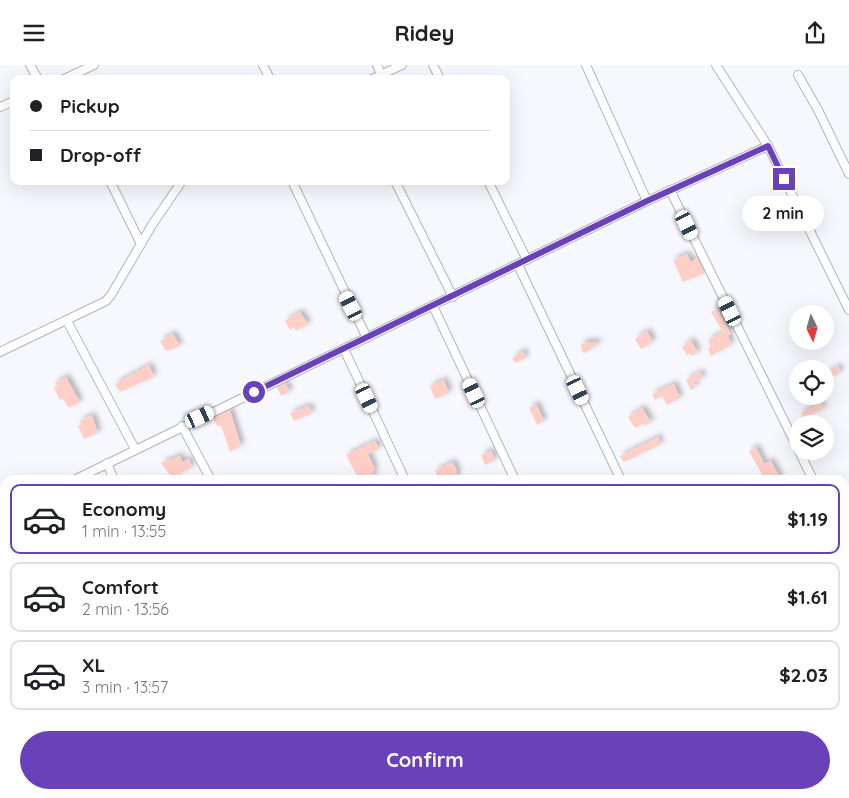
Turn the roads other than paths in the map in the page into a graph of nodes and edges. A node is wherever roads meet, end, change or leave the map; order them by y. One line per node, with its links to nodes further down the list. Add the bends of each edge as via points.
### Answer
1 (94, 65): 6 (street)
2 (376, 65): 7 (street)
3 (402, 65): 7 (street)
4 (586, 65): 17 (street)
5 (716, 65): 9 (street)
6 (73, 75)
7 (381, 75)
8 (798, 75): 10 (street)
9 (768, 146): 16 (street); 23 (street)
10 (849, 174)
11 (112, 185): 18 (street)
12 (179, 185): 18 (street)
13 (294, 185): 25 (street)
14 (397, 185): 21 (street)
15 (490, 185): 19 (street)
16 (670, 190): 17 (street); 29 (street)
17 (647, 201): 19 (street)
18 (141, 244): 24 (street, via 112,295 100,305)
19 (527, 260): 20 (street)
20 (518, 265): 21 (street); 38 (street)
21 (453, 297): 22 (street)
22 (433, 307): 25 (street); 37 (street)
23 (849, 310)
24 (67, 321): 27 (street); 30 (street)
25 (367, 338): 26 (street)
26 (344, 349): 28 (street); 36 (street)
27 (0, 352)
28 (182, 426): 30 (street); 35 (street)
29 (789, 432)
30 (135, 449): 32 (street)
31 (803, 460): 39 (street)
32 (107, 463): 33 (street); 34 (street)
33 (84, 475)
34 (112, 475)
35 (208, 475)
36 (403, 475)
37 (513, 475)
38 (618, 475)
39 (810, 475)

